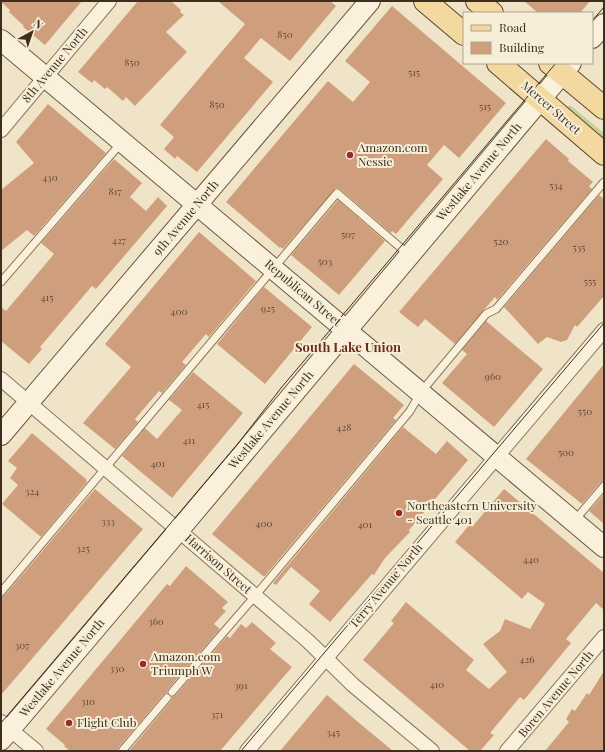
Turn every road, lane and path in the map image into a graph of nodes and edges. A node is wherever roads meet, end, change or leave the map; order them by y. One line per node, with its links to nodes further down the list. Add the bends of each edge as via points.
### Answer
1 (109, 1): 12 (street, 8th Avenue North)
2 (370, 1): 19 (main road, 9th Avenue North)
3 (425, 1): 7 (main road)
4 (478, 1): 5 (main road)
5 (491, 12)
6 (604, 24): 8 (main road)
7 (463, 33)
8 (593, 37)
9 (1, 40): 12 (main road, Republican Street)
10 (499, 64): 13 (main road, Mercer Street)
11 (561, 66): 13 (main road, Westlake Avenue North); 14 (main road)
12 (46, 78): 15 (street, 8th Avenue North); 16 (main road, Republican Street)
13 (541, 99): 17 (main road, Mercer Street); 20 (main road, Westlake Avenue North)
14 (604, 108)
15 (1, 130)
16 (122, 142): 19 (main road, Republican Street); 22 (lane)
17 (604, 154)
18 (604, 182): 26 (lane, via 496,309 486,314)
19 (197, 205): 21 (main road, Republican Street); 27 (main road, 9th Avenue North)
20 (409, 255): 21 (lane, via 337,193); 23 (main road, Westlake Avenue North)
21 (273, 268): 23 (main road, Republican Street); 30 (lane)
22 (1, 282)
23 (347, 330): 26 (main road, Republican Street); 33 (main road, Westlake Avenue North)
24 (604, 330): 29 (street, Terry Avenue North)
25 (1, 379): 27 (street, Harrison Street)
26 (421, 392): 29 (main road, Republican Street); 36 (lane, via 410,411)
27 (28, 403): 28 (main road, 9th Avenue North); 30 (street, Harrison Street)
28 (1, 435)
29 (497, 456): 32 (main road, Republican Street); 38 (street, Terry Avenue North)
30 (105, 468): 33 (street, Harrison Street); 35 (lane)
31 (604, 486): 32 (lane)
32 (574, 522): 34 (main road, Republican Street)
33 (179, 530): 36 (street, Harrison Street); 41 (main road, Westlake Avenue North)
34 (604, 547)
35 (1, 592)
36 (256, 596): 38 (street, Harrison Street); 39 (lane)
37 (604, 637): 46 (street, Boren Avenue North)
38 (325, 658): 44 (street, Terry Avenue North); 45 (street, Harrison Street, via 353,685)
39 (172, 692)
40 (167, 698): 43 (lane)
41 (4, 731): 42 (street)
42 (36, 751)
43 (122, 751)
44 (247, 751)
45 (432, 751)
46 (507, 751)

